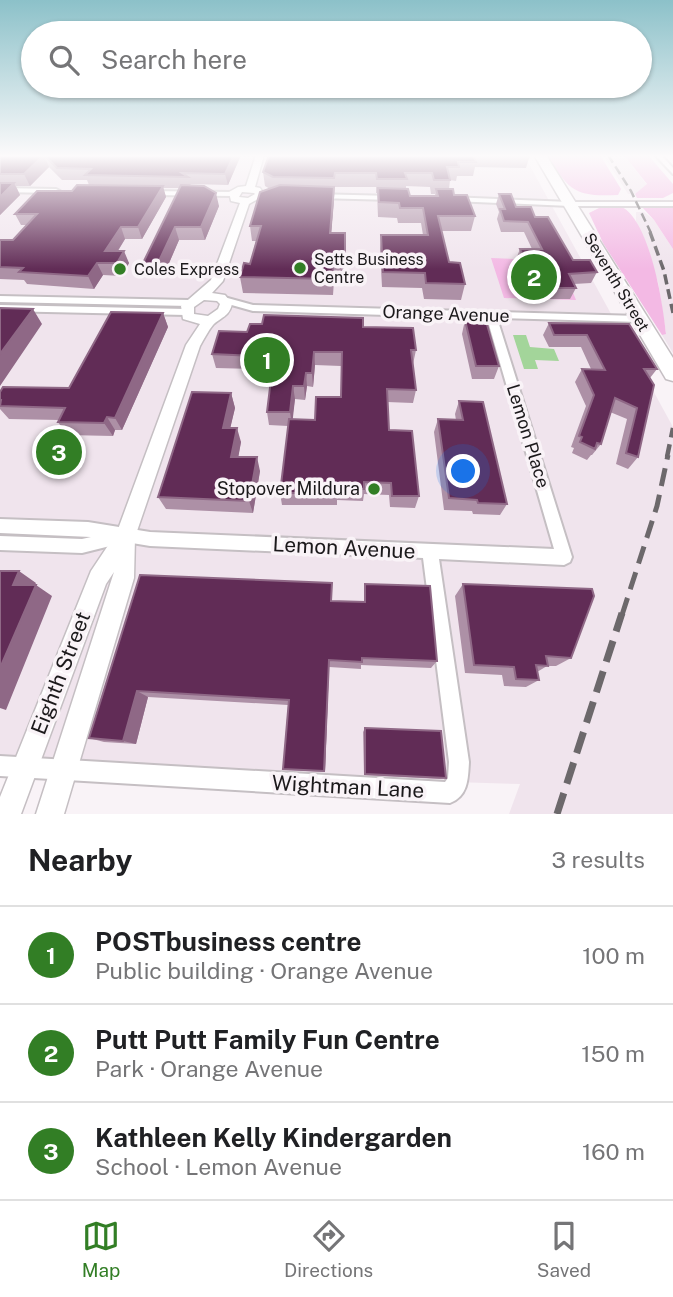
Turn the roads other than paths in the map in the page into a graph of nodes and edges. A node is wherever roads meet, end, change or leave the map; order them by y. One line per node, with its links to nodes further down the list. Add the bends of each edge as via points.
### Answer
1 (145, 193): 5 (street)
2 (236, 193): 5 (street)
3 (262, 193): 9 (street, via 265,195)
4 (559, 193): 10 (highway, Seventh Street)
5 (233, 194): 9 (street, via 234,199)
6 (309, 196): 7 (street)
7 (401, 198)
8 (440, 198): 10 (street)
9 (245, 201): 12 (street)
10 (563, 201): 11 (street); 20 (highway, Seventh Street)
11 (673, 203)
12 (216, 281): 13 (street); 17 (street, via 221,289)
13 (202, 296): 17 (street); 18 (street)
14 (0, 299): 15 (street)
15 (55, 305): 16 (street); 18 (street)
16 (0, 308)
17 (219, 308): 18 (street); 19 (street, Orange Avenue); 21 (street, Eighth Street)
18 (189, 311): 21 (street, Eighth Street)
19 (491, 315): 20 (street, Orange Avenue); 27 (street, Lemon Place)
20 (639, 318): 22 (highway, Seventh Street)
21 (193, 345): 24 (street, Eighth Street)
22 (673, 374)
23 (0, 526): 24 (street, Lemon Avenue, via 88,529)
24 (125, 537): 25 (street, Lemon Avenue, via 82,546); 26 (street, Lemon Avenue); 29 (street, Eighth Street, via 98,578); 30 (street, Eighth Street, via 124,578)
25 (0, 543)
26 (430, 553): 27 (street, Lemon Avenue); 30 (street, Wightman Lane, via 459,762 458,782 450,793)
27 (564, 557)
28 (0, 766): 29 (street, Wightman Lane)
29 (24, 767): 30 (street, Wightman Lane); 31 (street, Eighth Street)
30 (65, 769): 32 (street, Eighth Street)
31 (7, 814)
32 (50, 814)

